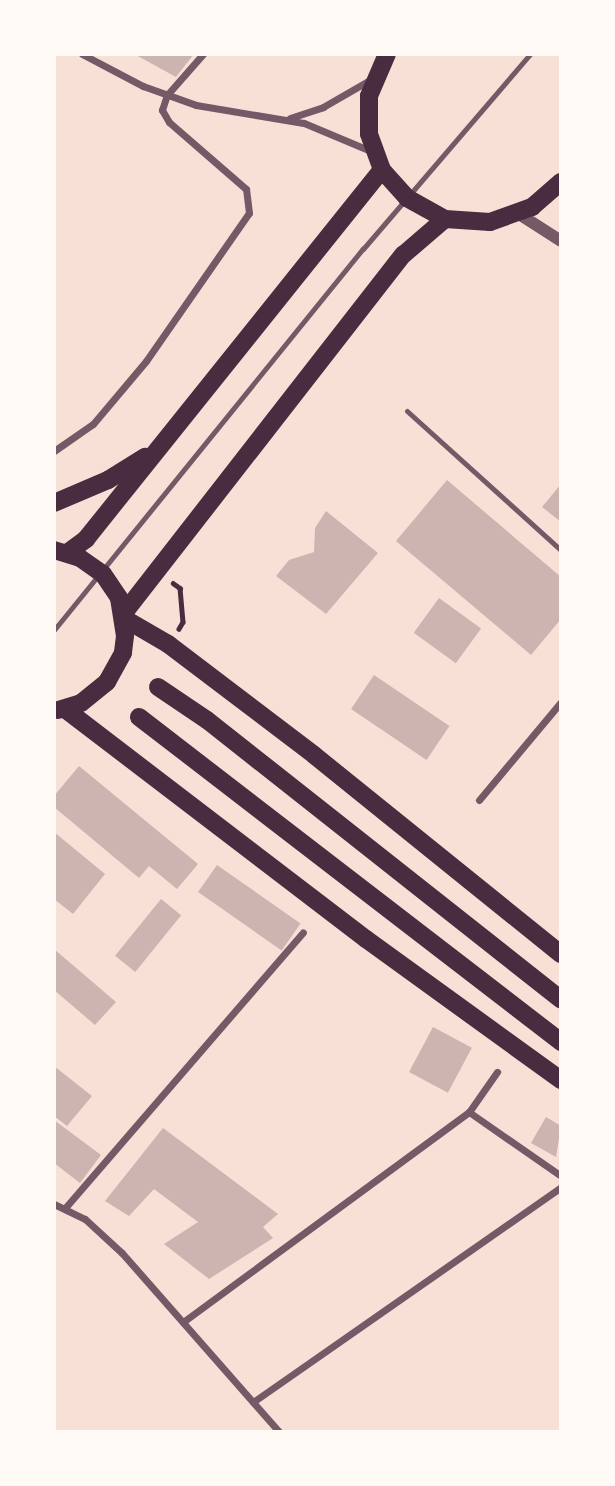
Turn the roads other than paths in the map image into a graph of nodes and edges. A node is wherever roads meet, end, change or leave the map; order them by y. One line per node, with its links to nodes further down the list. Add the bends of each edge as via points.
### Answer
1 (82, 54): 6 (street)
2 (203, 54): 6 (street)
3 (387, 54): 5 (main road)
4 (530, 54): 11 (lane)
5 (374, 78): 7 (street, via 323,107); 8 (main road, via 367,115)
6 (167, 96): 7 (street, via 226,112); 17 (street, via 162,104 164,117 240,182 249,197 249,212 146,361 93,424)
7 (286, 119): 8 (street, via 340,135)
8 (373, 152): 9 (main road)
9 (382, 170): 11 (main road); 16 (main road)
10 (561, 182): 12 (main road)
11 (407, 198): 13 (main road); 21 (lane)
12 (519, 214): 13 (main road, via 490,222); 14 (street)
13 (445, 219): 22 (main road, via 403,255)
14 (561, 242)
15 (407, 411): 19 (lane)
16 (162, 445): 18 (main road, via 108,480); 20 (main road, via 86,539)
17 (54, 451)
18 (54, 503)
19 (561, 550)
20 (61, 552): 21 (main road)
21 (103, 574): 22 (main road); 23 (lane)
22 (124, 616): 26 (main road, via 123,653 107,682 88,698); 30 (main road, via 169,644 403,824)
23 (54, 630)
24 (158, 687): 31 (main road, via 207,720)
25 (561, 702): 28 (street)
26 (60, 710): 34 (main road)
27 (139, 717): 32 (main road)
28 (479, 800)
29 (303, 932): 39 (street)
30 (561, 954)
31 (561, 1000)
32 (561, 1042)
33 (497, 1072): 35 (street)
34 (561, 1080)
35 (469, 1112): 36 (street); 40 (street)
36 (560, 1175)
37 (561, 1187): 41 (street)
38 (54, 1204): 39 (street)
39 (65, 1208): 40 (street, via 103,1234)
40 (183, 1322): 41 (street)
41 (253, 1402): 42 (street)
42 (279, 1432)

